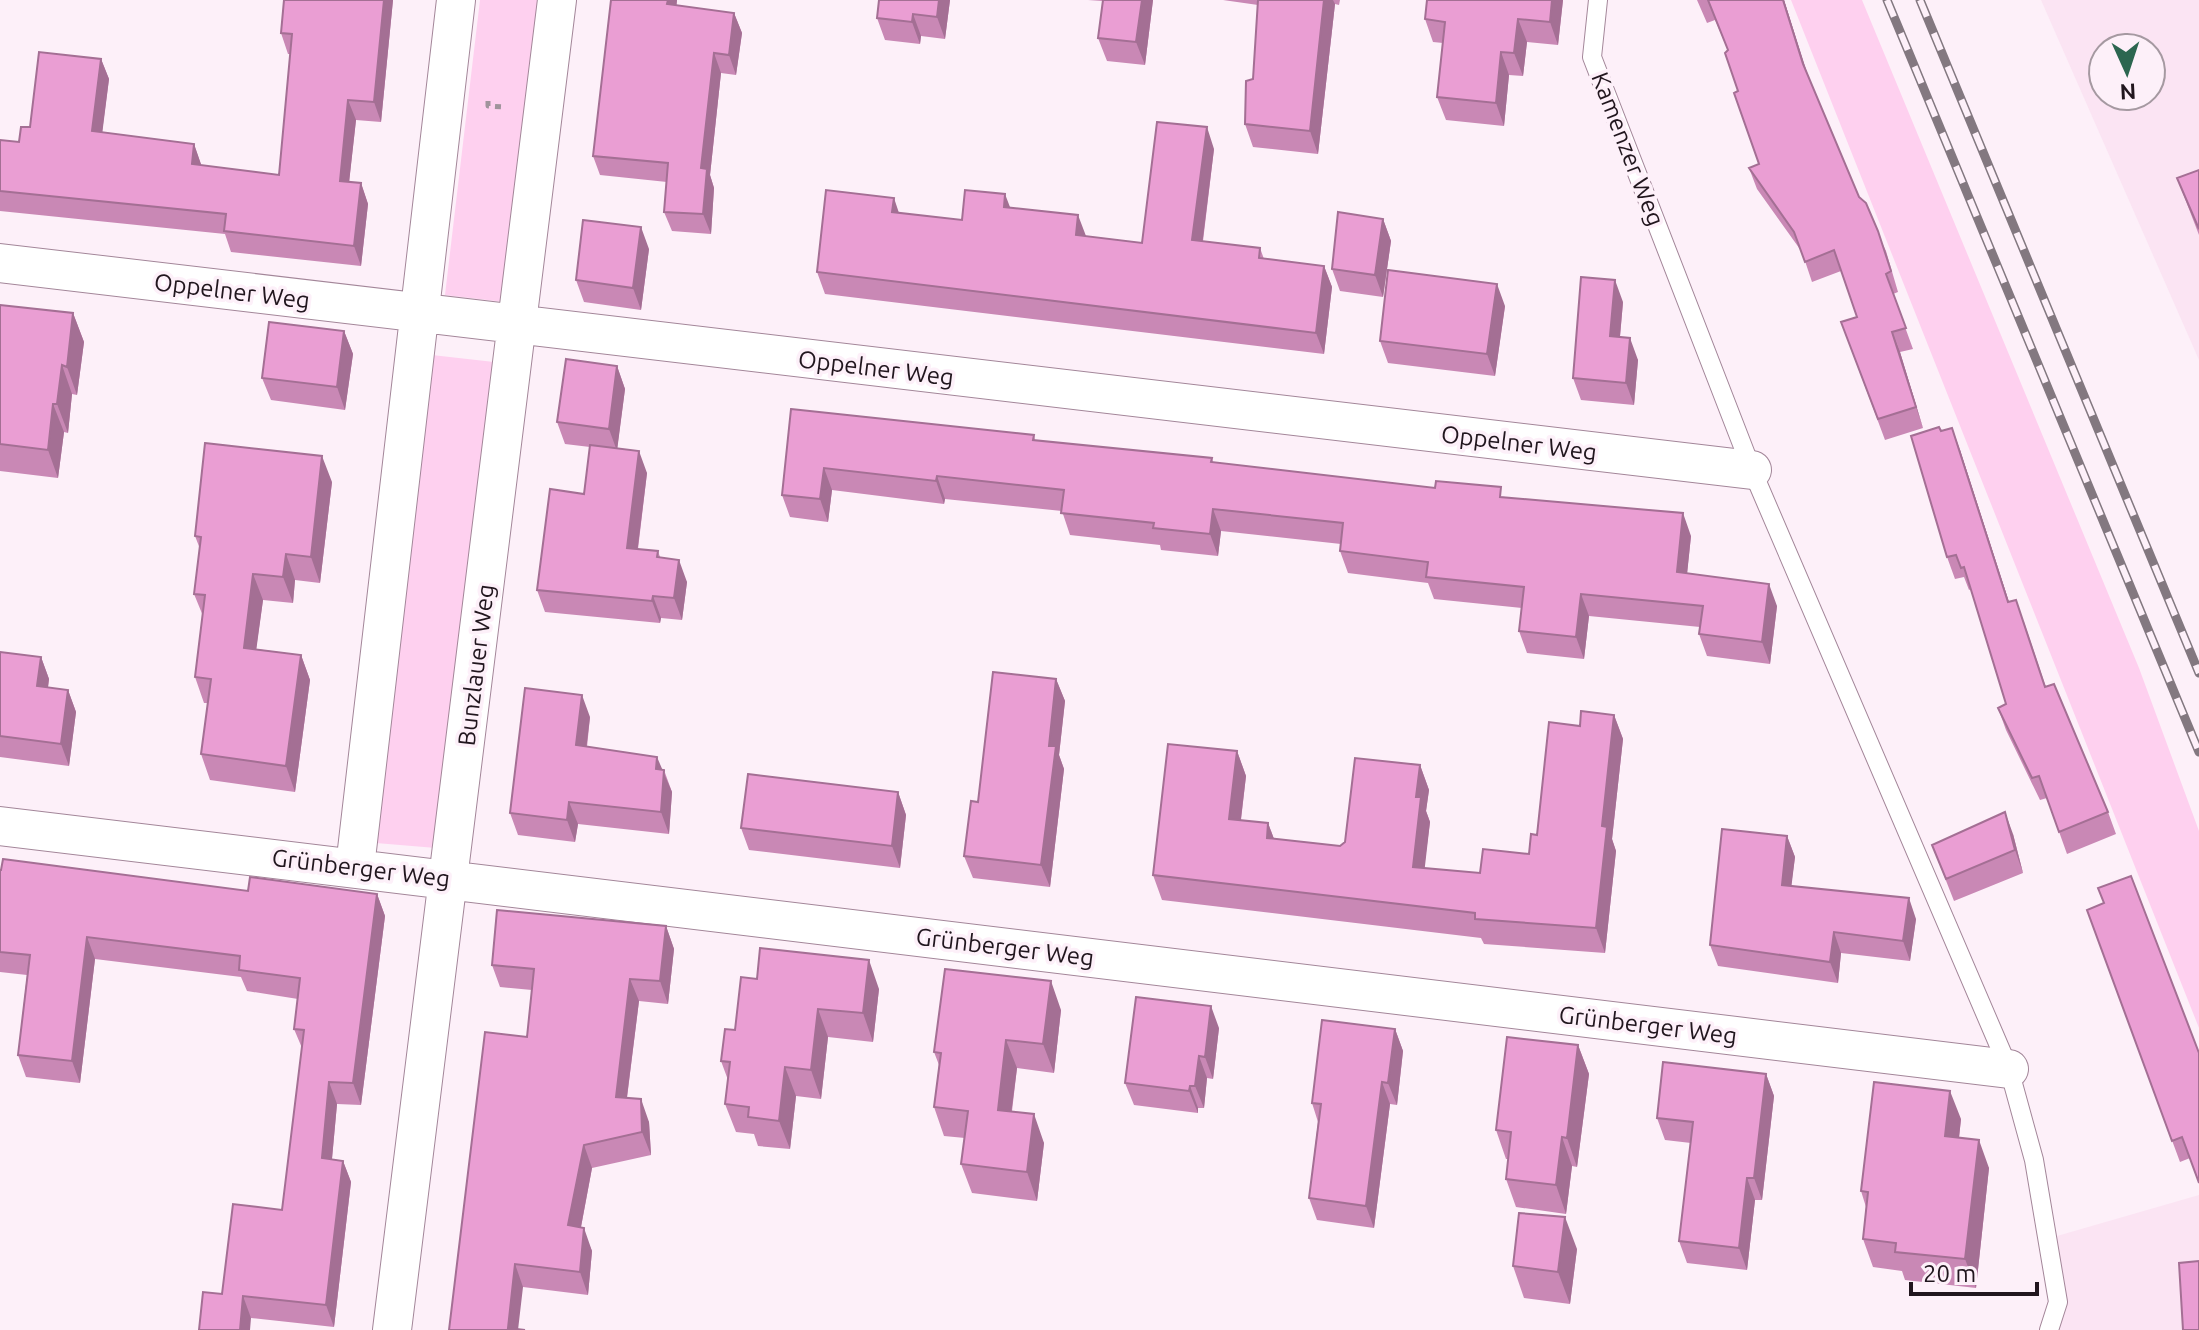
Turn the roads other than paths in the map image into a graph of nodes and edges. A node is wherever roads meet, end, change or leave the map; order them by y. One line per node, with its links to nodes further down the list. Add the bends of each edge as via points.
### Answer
1 (456, 0): 5 (street)
2 (557, 0): 6 (street, Bunzlauer Weg)
3 (1598, 0): 7 (lane, Kamenzer Weg, via 1592,57)
4 (0, 263): 5 (street, Oppelner Weg)
5 (418, 314): 6 (street, Oppelner Weg); 9 (street)
6 (518, 326): 7 (street, Oppelner Weg); 10 (street, Bunzlauer Weg)
7 (1752, 470): 11 (lane)
8 (0, 826): 9 (street, Grünberger Weg)
9 (355, 867): 10 (street, Grünberger Weg)
10 (449, 879): 11 (street, Grünberger Weg); 12 (street, Bunzlauer Weg)
11 (2009, 1069): 13 (lane, via 2034,1160 2058,1302)
12 (392, 1330)
13 (2049, 1330)

